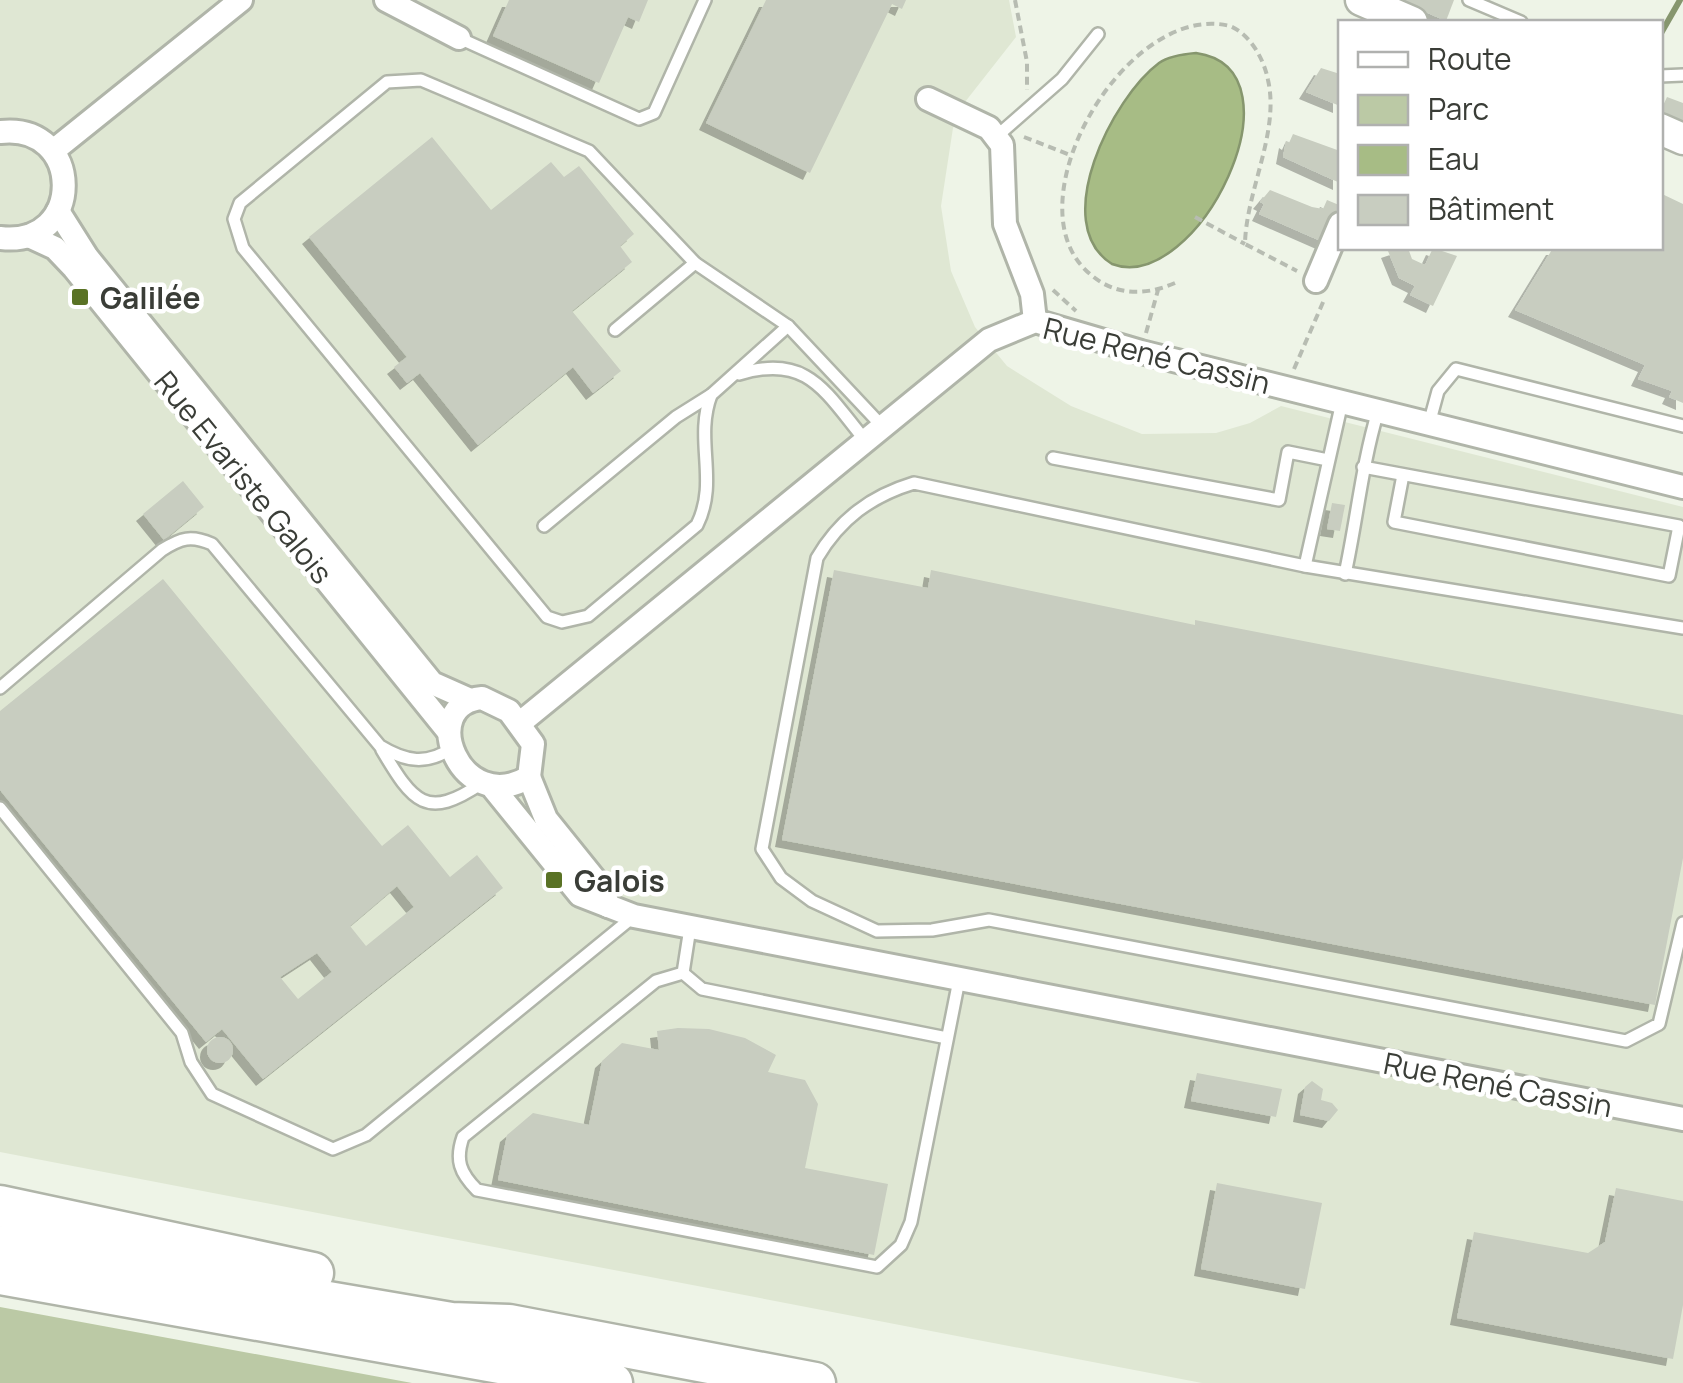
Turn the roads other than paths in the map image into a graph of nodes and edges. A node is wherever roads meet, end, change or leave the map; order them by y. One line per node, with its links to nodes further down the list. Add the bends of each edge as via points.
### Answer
1 (241, 0): 13 (street)
2 (386, 0): 9 (street)
3 (705, 0): 9 (lane, via 654,113 639,119)
4 (1362, 0): 6 (street)
5 (1469, 0): 7 (lane)
6 (1407, 20)
7 (1516, 20)
8 (1098, 34): 12 (lane, via 1062,79)
9 (460, 38)
10 (928, 99): 12 (street)
11 (1, 125): 13 (street)
12 (997, 136): 20 (street, via 1006,156 1005,224 1032,294)
13 (52, 150): 14 (street, via 65,180)
14 (58, 212): 16 (street); 40 (street, Rue Evariste Galois, via 425,674)
15 (1338, 229): 19 (street)
16 (29, 236): 17 (street); 42 (street, Rue Evariste Galois, via 55,248 74,268)
17 (0, 238)
18 (695, 263): 21 (lane); 22 (lane); 24 (lane, via 589,151 403,78 376,89 250,192 234,219 243,248 535,606 562,622 588,616 698,525 708,505 702,418)
19 (1316, 281)
20 (1035, 321): 25 (street, Rue René Cassin); 29 (street, Rue René Cassin, via 989,340)
21 (788, 326): 23 (lane); 29 (lane)
22 (615, 330)
23 (735, 375): 24 (lane); 29 (lane, via 766,365 804,371)
24 (711, 395): 35 (lane)
25 (1342, 402): 26 (street, Rue René Cassin); 31 (lane)
26 (1378, 411): 27 (street, Rue René Cassin); 32 (lane)
27 (1429, 424): 28 (lane, via 1438,391 1456,368); 34 (street, Rue René Cassin)
28 (1683, 426)
29 (874, 433): 41 (street, Rue René Cassin)
30 (1053, 458): 31 (lane, via 1279,500 1288,452)
31 (1328, 460): 36 (lane)
32 (1363, 467): 33 (lane); 37 (lane)
33 (1403, 475): 33 (lane, via 1678,526 1669,576 1394,522)
34 (1683, 487)
35 (544, 526)
36 (1305, 566): 37 (lane); 49 (lane, via 914,483 882,493 832,532 817,558 762,850 781,878 812,902 877,931 989,920 1626,1041 1660,1024)
37 (1345, 574): 38 (lane)
38 (1683, 628)
39 (0, 688): 43 (lane, via 162,550 196,537 212,544)
40 (468, 699): 41 (street, Rue Evariste Galois, via 496,702); 42 (street, via 458,707)
41 (520, 723): 44 (street, via 535,755)
42 (450, 739): 43 (lane, via 434,760 397,756); 45 (street, Rue Evariste Galois, via 469,774)
43 (380, 746): 45 (lane, via 421,802 439,806)
44 (529, 778): 45 (street, via 506,789); 47 (street, via 536,802 604,890)
45 (488, 786): 47 (street, Rue Evariste Galois, via 580,895)
46 (0, 808): 48 (lane, via 182,1033 212,1094 333,1148 366,1135)
47 (608, 906): 48 (street, Rue René Cassin)
48 (634, 916): 50 (street, Rue René Cassin)
49 (1683, 923)
50 (690, 928): 51 (lane); 52 (street, Rue René Cassin)
51 (683, 973): 53 (lane, via 702,989); 53 (lane, via 656,981 463,1137 461,1172 477,1190 877,1267 901,1245 910,1222)
52 (958, 980): 53 (lane); 54 (street, Rue René Cassin)
53 (947, 1038)
54 (1683, 1120)
55 (0, 1206): 58 (highway, via 454,1303)
56 (0, 1246): 58 (highway, via 451,1323)
57 (0, 1274): 59 (highway)
58 (509, 1325): 60 (highway)
59 (612, 1383)
60 (815, 1383)

